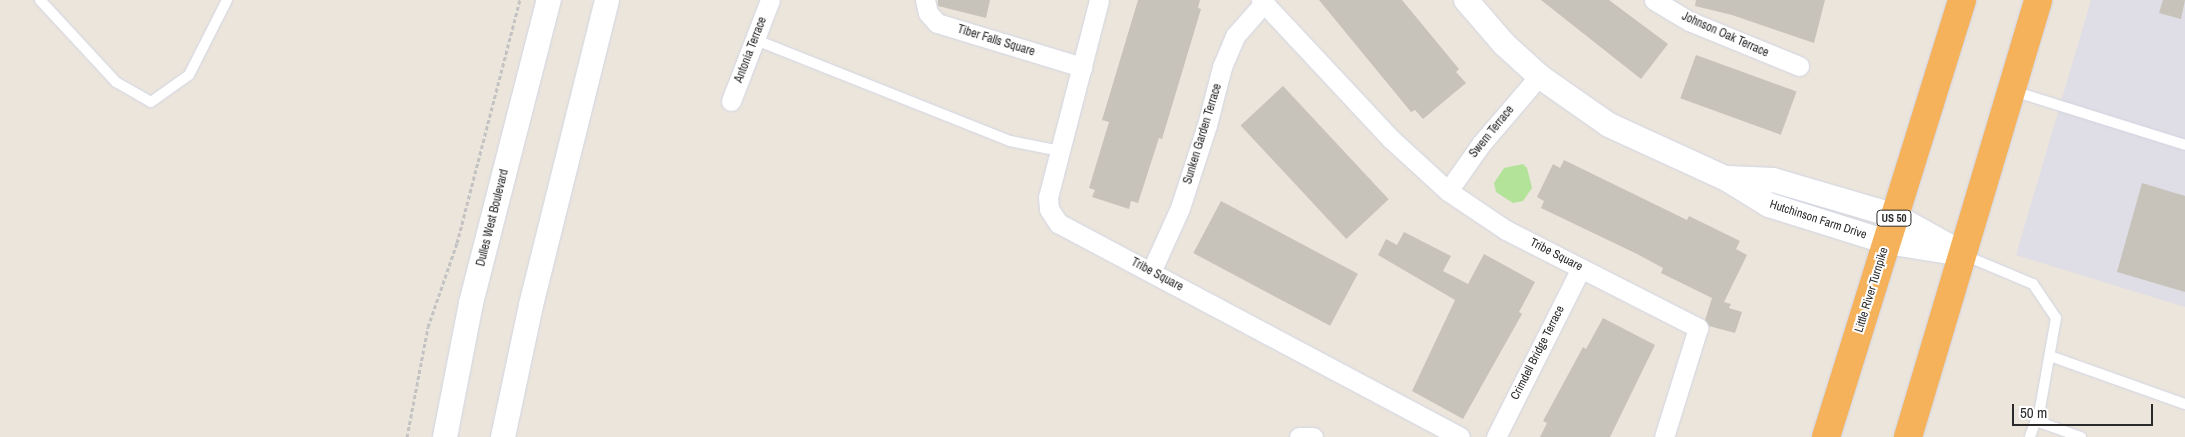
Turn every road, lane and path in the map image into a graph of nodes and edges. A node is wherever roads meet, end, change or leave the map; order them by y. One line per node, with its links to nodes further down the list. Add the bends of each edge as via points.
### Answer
1 (40, 0): 2 (lane, via 116,82 151,102 189,75)
2 (227, 0)
3 (520, 0): 33 (path, via 457,243 428,327)
4 (549, 0): 34 (street, Dulles West Boulevard, via 471,303)
5 (607, 0): 35 (street, via 531,305)
6 (770, 0): 15 (street, Antonia Terrace)
7 (925, 0): 17 (street, Tiber Falls Square, via 928,13 936,23)
8 (1099, 0): 17 (street, Tribe Square)
9 (1466, 0): 18 (street, Hutchinson Farm Drive, via 1504,44)
10 (1654, 0): 14 (street, Johnson Oak Terrace)
11 (1962, 0): 25 (highway, Little River Turnpike / US 50)
12 (2038, 0): 19 (highway)
13 (1263, 1): 24 (street, Tribe Square, via 1391,139); 29 (street, Sunken Garden Terrace, via 1235,36 1222,67 1180,208)
14 (1683, 8): 16 (street, Johnson Oak Terrace)
15 (756, 40): 20 (street, Antonia Terrace); 22 (lane, via 1010,141)
16 (1799, 66)
17 (1082, 67): 22 (street, Tribe Square)
18 (1539, 76): 23 (street, Hutchinson Farm Drive, via 1609,125); 24 (street, Swem Terrace, via 1480,144)
19 (2010, 90): 21 (lane); 27 (highway)
20 (731, 101)
21 (2185, 144)
22 (1060, 151): 29 (street, Tribe Square, via 1048,197 1049,209 1058,223)
23 (1725, 178): 25 (street, Hutchinson Farm Drive, via 1773,180); 26 (street, Hutchinson Farm Drive, via 1769,204)
24 (1448, 191): 28 (street, Tribe Square, via 1506,230)
25 (1895, 216): 26 (highway, Little River Turnpike / US 50); 27 (street, Hutchinson Farm Drive)
26 (1887, 242): 27 (street, Hutchinson Farm Drive); 41 (highway, Little River Turnpike / US 50)
27 (1963, 254): 30 (lane, via 2032,284 2056,318); 42 (highway)
28 (1581, 268): 39 (street, Crimdell Bridge Terrace); 40 (street, Tribe Square, via 1698,328)
29 (1151, 272): 38 (street, Tribe Square)
30 (2050, 356): 31 (lane); 32 (lane)
31 (2185, 404)
32 (2036, 421): 43 (lane); 44 (lane)
33 (407, 437)
34 (445, 437)
35 (503, 437)
36 (1299, 437): 37 (street)
37 (1312, 437)
38 (1460, 437)
39 (1496, 437)
40 (1664, 437)
41 (1826, 437)
42 (1908, 437)
43 (2030, 437)
44 (2081, 437)

